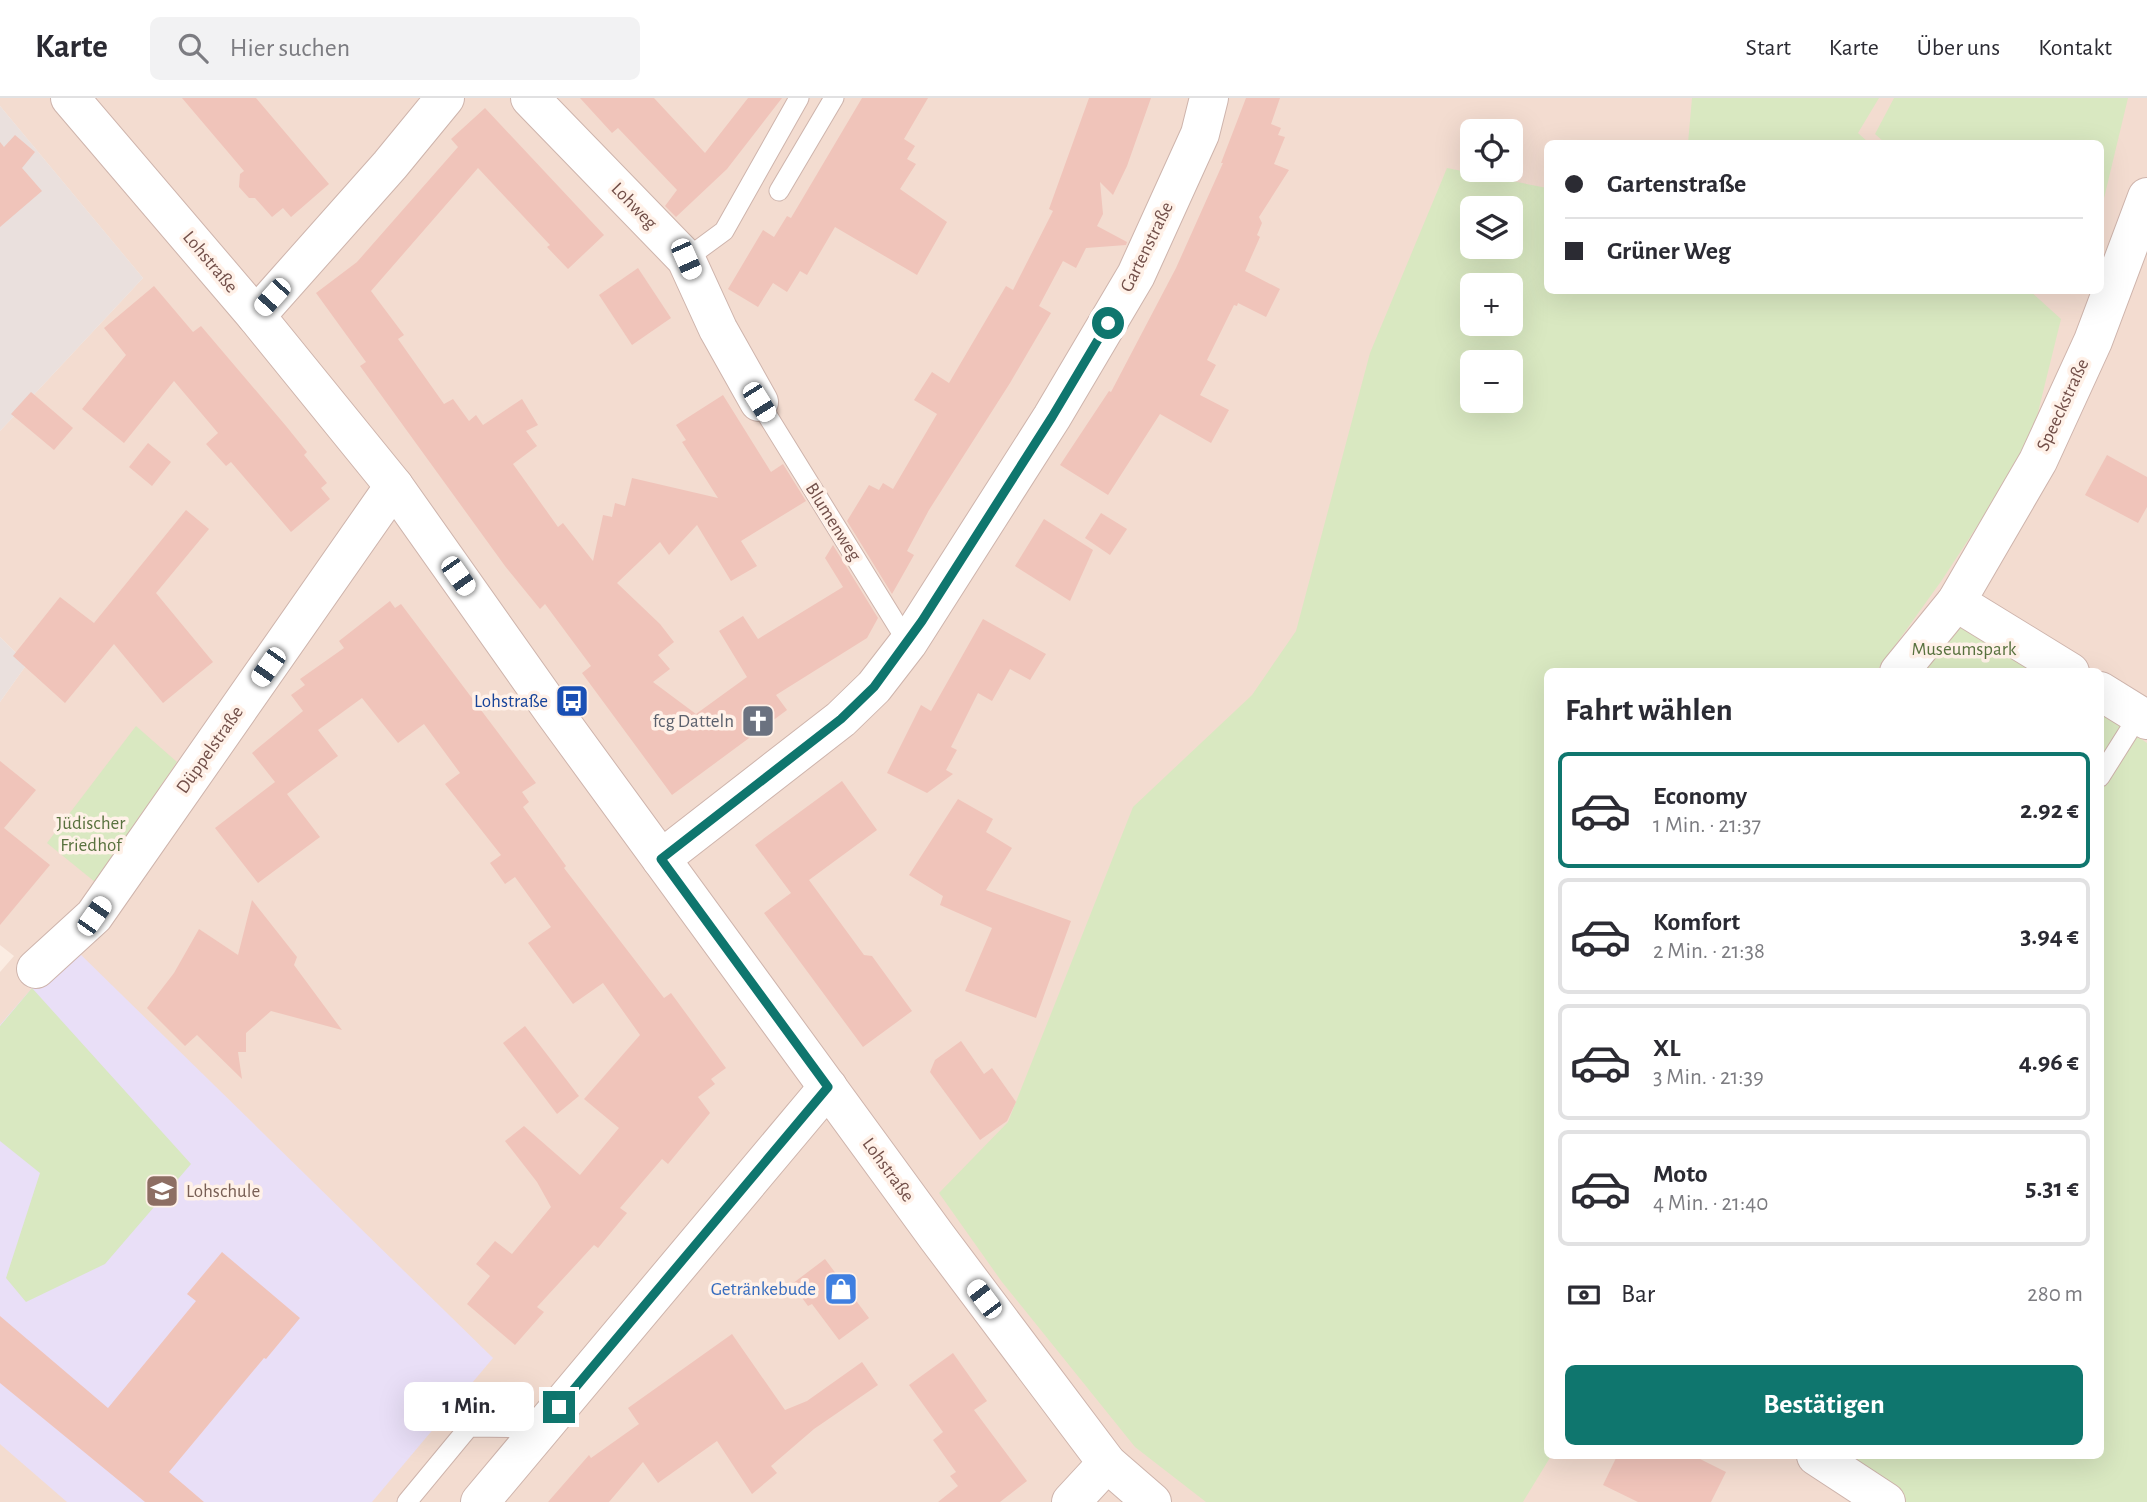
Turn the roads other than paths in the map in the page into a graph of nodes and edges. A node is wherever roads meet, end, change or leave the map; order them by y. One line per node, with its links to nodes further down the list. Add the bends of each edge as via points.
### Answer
1 (70, 98): 10 (street, Lohstraße)
2 (445, 98): 10 (street)
3 (530, 98): 9 (street, Lohweg)
4 (799, 98): 9 (lane, via 724,232)
5 (834, 98): 7 (lane)
6 (1209, 98): 14 (street, Gartenstraße, via 1200,134 1136,275)
7 (779, 191)
8 (2147, 197): 13 (street, Speeckstraße, via 2093,341 2038,461)
9 (686, 259): 11 (street, Lohweg)
10 (256, 316): 12 (street, Lohstraße)
11 (759, 402): 14 (lane, Blumenweg)
12 (394, 486): 20 (street, Lohstraße); 21 (street, Düppelstraße, via 94,916)
13 (1956, 602): 15 (street, Speeckstraße); 16 (street)
14 (908, 643): 20 (street, Gartenstraße, via 874,687 841,719)
15 (1902, 668)
16 (2063, 668)
17 (2104, 694): 18 (street)
18 (2143, 718): 19 (lane)
19 (2104, 772)
20 (661, 859): 22 (street, Lohstraße)
21 (36, 969)
22 (828, 1087): 23 (street); 25 (street, Lohstraße)
23 (541, 1428): 26 (lane, via 469,1427); 27 (street)
24 (1821, 1459): 30 (street)
25 (1107, 1463): 28 (street); 29 (street, Lohstraße)
26 (407, 1502)
27 (480, 1502)
28 (1071, 1502)
29 (1152, 1502)
30 (1886, 1502)

